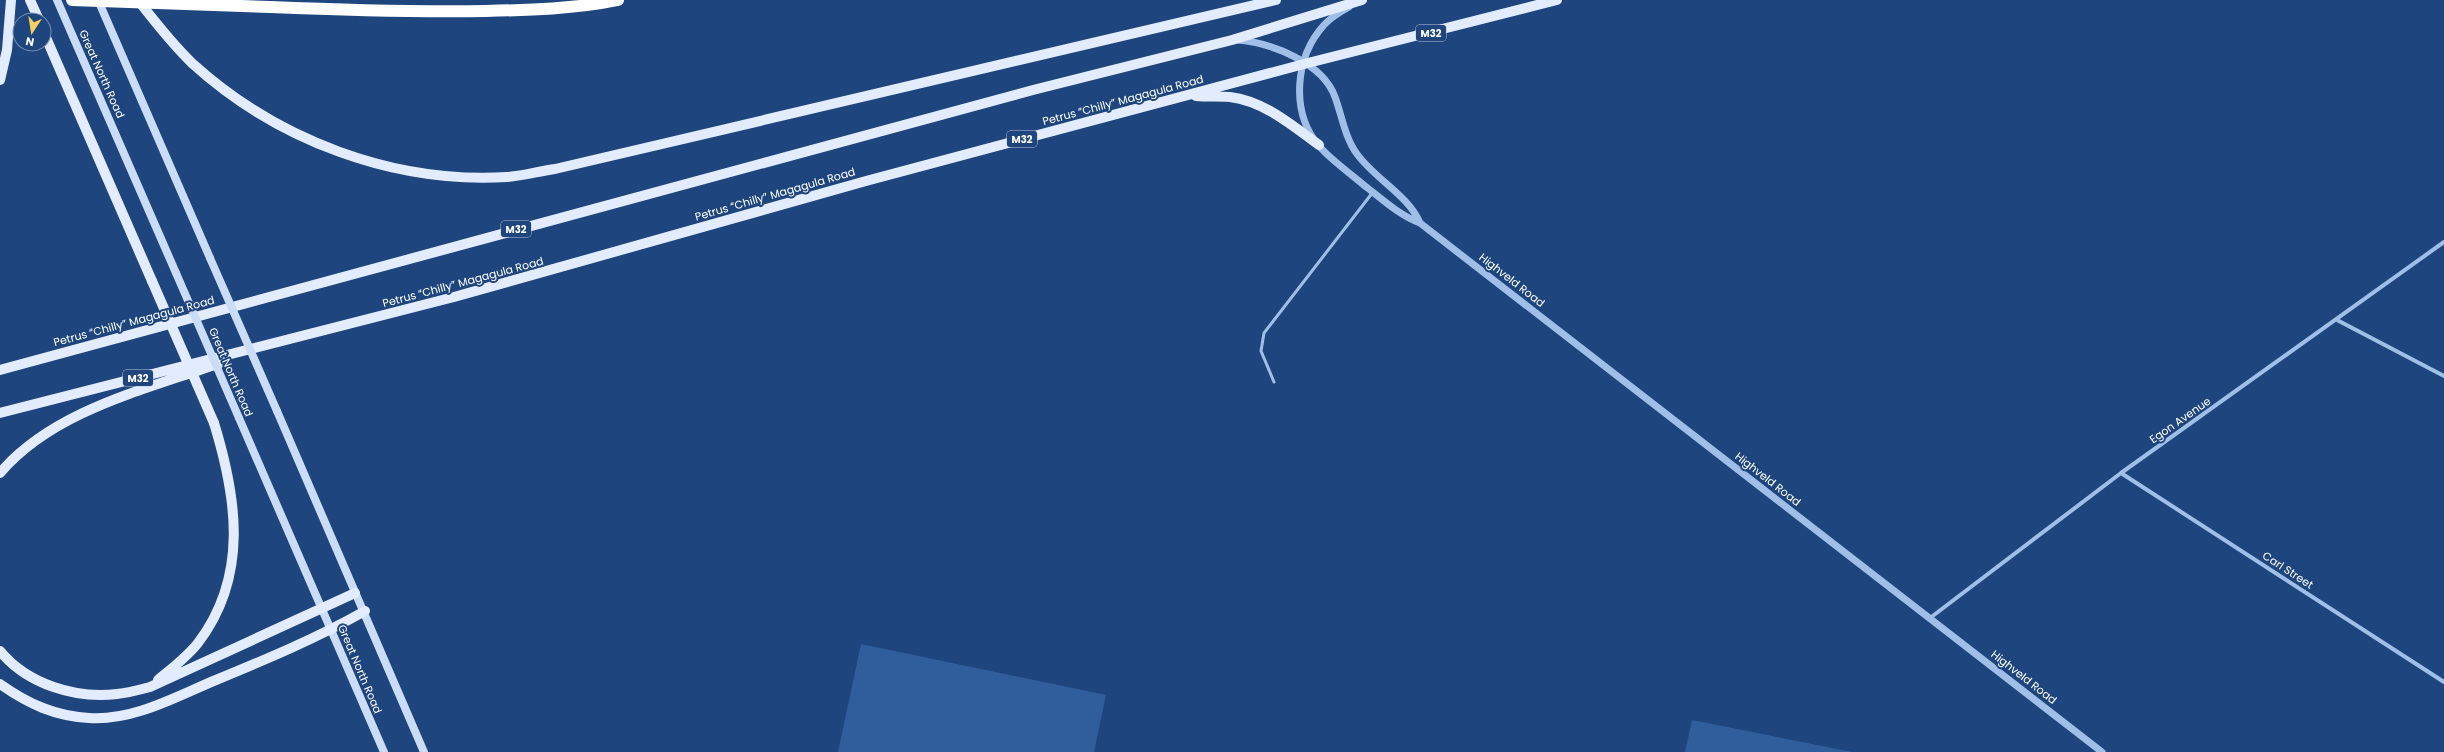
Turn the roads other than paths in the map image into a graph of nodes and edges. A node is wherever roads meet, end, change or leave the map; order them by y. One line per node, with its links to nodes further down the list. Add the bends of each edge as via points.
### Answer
1 (11, 0): 15 (main road, via 7,50)
2 (30, 0): 11 (main road)
3 (57, 0): 30 (main road, Great North Road, bridge)
4 (72, 0): 7 (highway, bridge, via 418,12 518,11 602,4)
5 (98, 0): 29 (main road, bridge)
6 (138, 0): 8 (main road, via 192,63 220,87 289,131 330,149 411,170 460,176 508,176 555,169)
7 (618, 0)
8 (1276, 0)
9 (1362, 0): 12 (main road, Petrus “Chilly” Magagula Road / M32); 14 (street, Highveld Road, via 1325,24 1310,46)
10 (1557, 0): 14 (main road, Petrus “Chilly” Magagula Road / M32)
11 (35, 12)
12 (1232, 40): 14 (street, Highveld Road, via 1274,47); 23 (main road, Petrus “Chilly” Magagula Road / M32, via 1003,99)
13 (52, 50): 37 (main road, bridge, via 214,423 232,492 234,543 230,574 220,605 197,644)
14 (1304, 64): 16 (main road, Petrus “Chilly” Magagula Road / M32); 17 (street, Highveld Road, via 1299,92 1301,106 1310,131); 19 (street, Highveld Road, via 1328,82 1356,153 1370,170 1410,205)
15 (0, 80)
16 (1184, 96): 17 (main road, via 1230,97 1250,102); 22 (main road, Petrus “Chilly” Magagula Road / M32, via 858,183 585,262)
17 (1319, 145): 18 (street, Highveld Road)
18 (1373, 192): 19 (street, Highveld Road, via 1403,216); 25 (lane, via 1264,333 1261,351)
19 (1420, 223): 32 (street, Highveld Road)
20 (2444, 242): 21 (street, Egon Avenue)
21 (2337, 320): 24 (street); 27 (street, Egon Avenue)
22 (276, 343): 26 (main road, Petrus “Chilly” Magagula Road / M32); 28 (main road, via 88,411 34,442 11,460)
23 (0, 370)
24 (2444, 376)
25 (1274, 382)
26 (0, 413)
27 (2121, 473): 32 (street, Egon Avenue); 35 (street, Carl Street)
28 (0, 474)
29 (355, 593): 30 (main road); 31 (main road)
30 (322, 609): 33 (main road, Great North Road); 37 (main road)
31 (365, 611): 33 (main road); 39 (main road)
32 (1930, 618): 40 (street, Highveld Road)
33 (331, 631): 36 (main road, via 164,702 116,717 63,715 21,699); 38 (main road, Great North Road)
34 (0, 651): 37 (main road, via 8,661 29,675 53,687 76,694 117,694)
35 (2444, 682)
36 (0, 684)
37 (150, 687)
38 (384, 752)
39 (424, 752)
40 (2102, 752)

